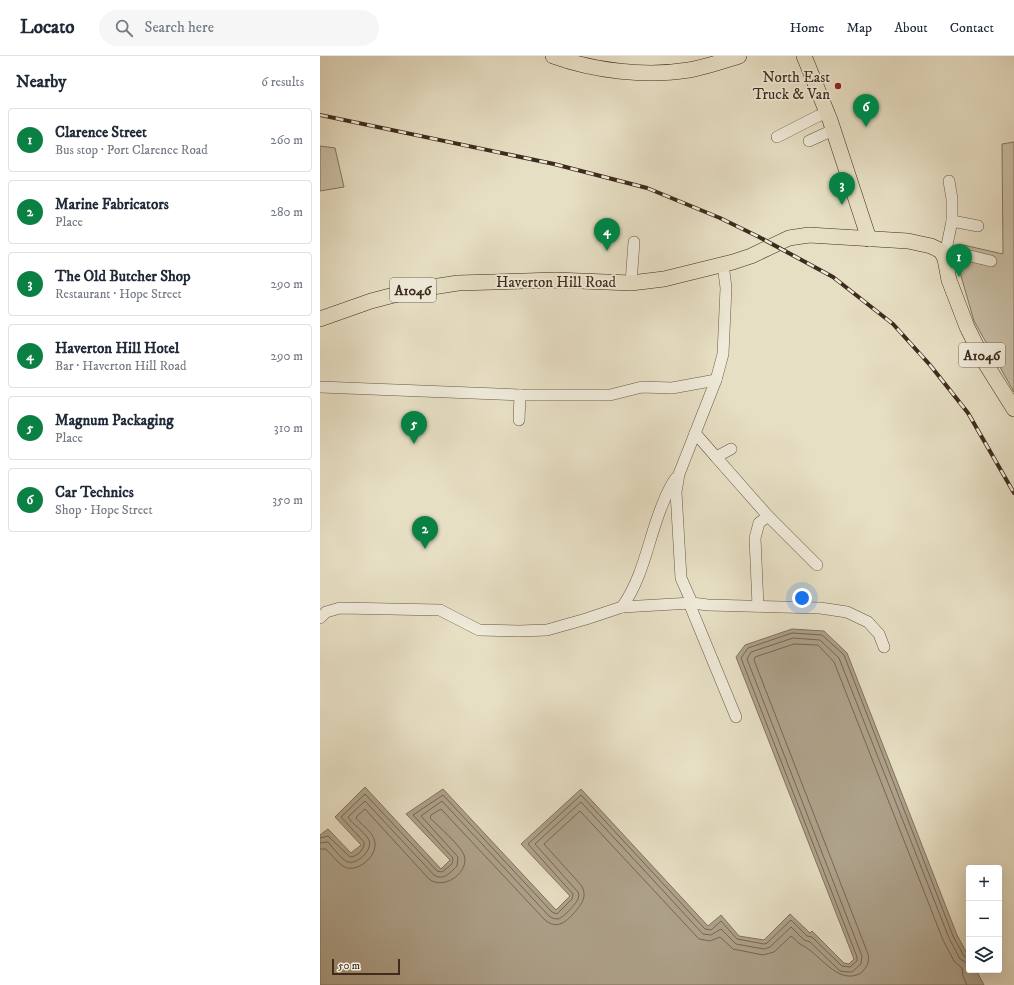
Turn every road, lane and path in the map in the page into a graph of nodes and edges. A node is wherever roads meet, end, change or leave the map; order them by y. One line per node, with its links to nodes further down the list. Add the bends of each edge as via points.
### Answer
1 (553, 56): 2 (main road, via 623,72 689,70)
2 (739, 56)
3 (804, 56): 4 (main road)
4 (827, 113): 5 (main road); 6 (street)
5 (833, 130): 7 (street); 11 (main road)
6 (777, 137)
7 (809, 141)
8 (949, 181): 9 (street)
9 (952, 221): 10 (street); 13 (street)
10 (978, 226)
11 (869, 239): 13 (main road, A1046, via 908,241); 15 (main road, Haverton Hill Road / A1046, via 809,235 789,238 751,256)
12 (634, 242): 16 (street)
13 (944, 250): 14 (street); 21 (main road, A1046, via 949,280 967,327)
14 (991, 261)
15 (723, 264): 16 (main road, Haverton Hill Road / A1046, via 664,279); 18 (street, via 726,288 723,354)
16 (631, 283): 17 (main road, Haverton Hill Road / A1046, via 556,280 458,283 413,290 371,301)
17 (320, 319)
18 (716, 380): 20 (street, via 672,388 642,387 610,395); 23 (street)
19 (320, 386): 20 (street)
20 (520, 395): 22 (street)
21 (1014, 409)
22 (519, 420)
23 (695, 433): 25 (street); 26 (street)
24 (731, 449): 25 (street)
25 (716, 457): 27 (street)
26 (679, 474): 29 (street, via 676,492 681,578); 31 (street, via 671,484 652,532 641,571)
27 (768, 516): 28 (street); 30 (street, via 759,523 755,538)
28 (817, 565)
29 (691, 603): 30 (street); 31 (street); 34 (street)
30 (758, 606): 33 (street, via 820,608 847,612 868,622 880,634)
31 (622, 607): 32 (street, via 547,630 479,630 440,610 340,608 326,612)
32 (320, 618)
33 (884, 646)
34 (736, 717)

